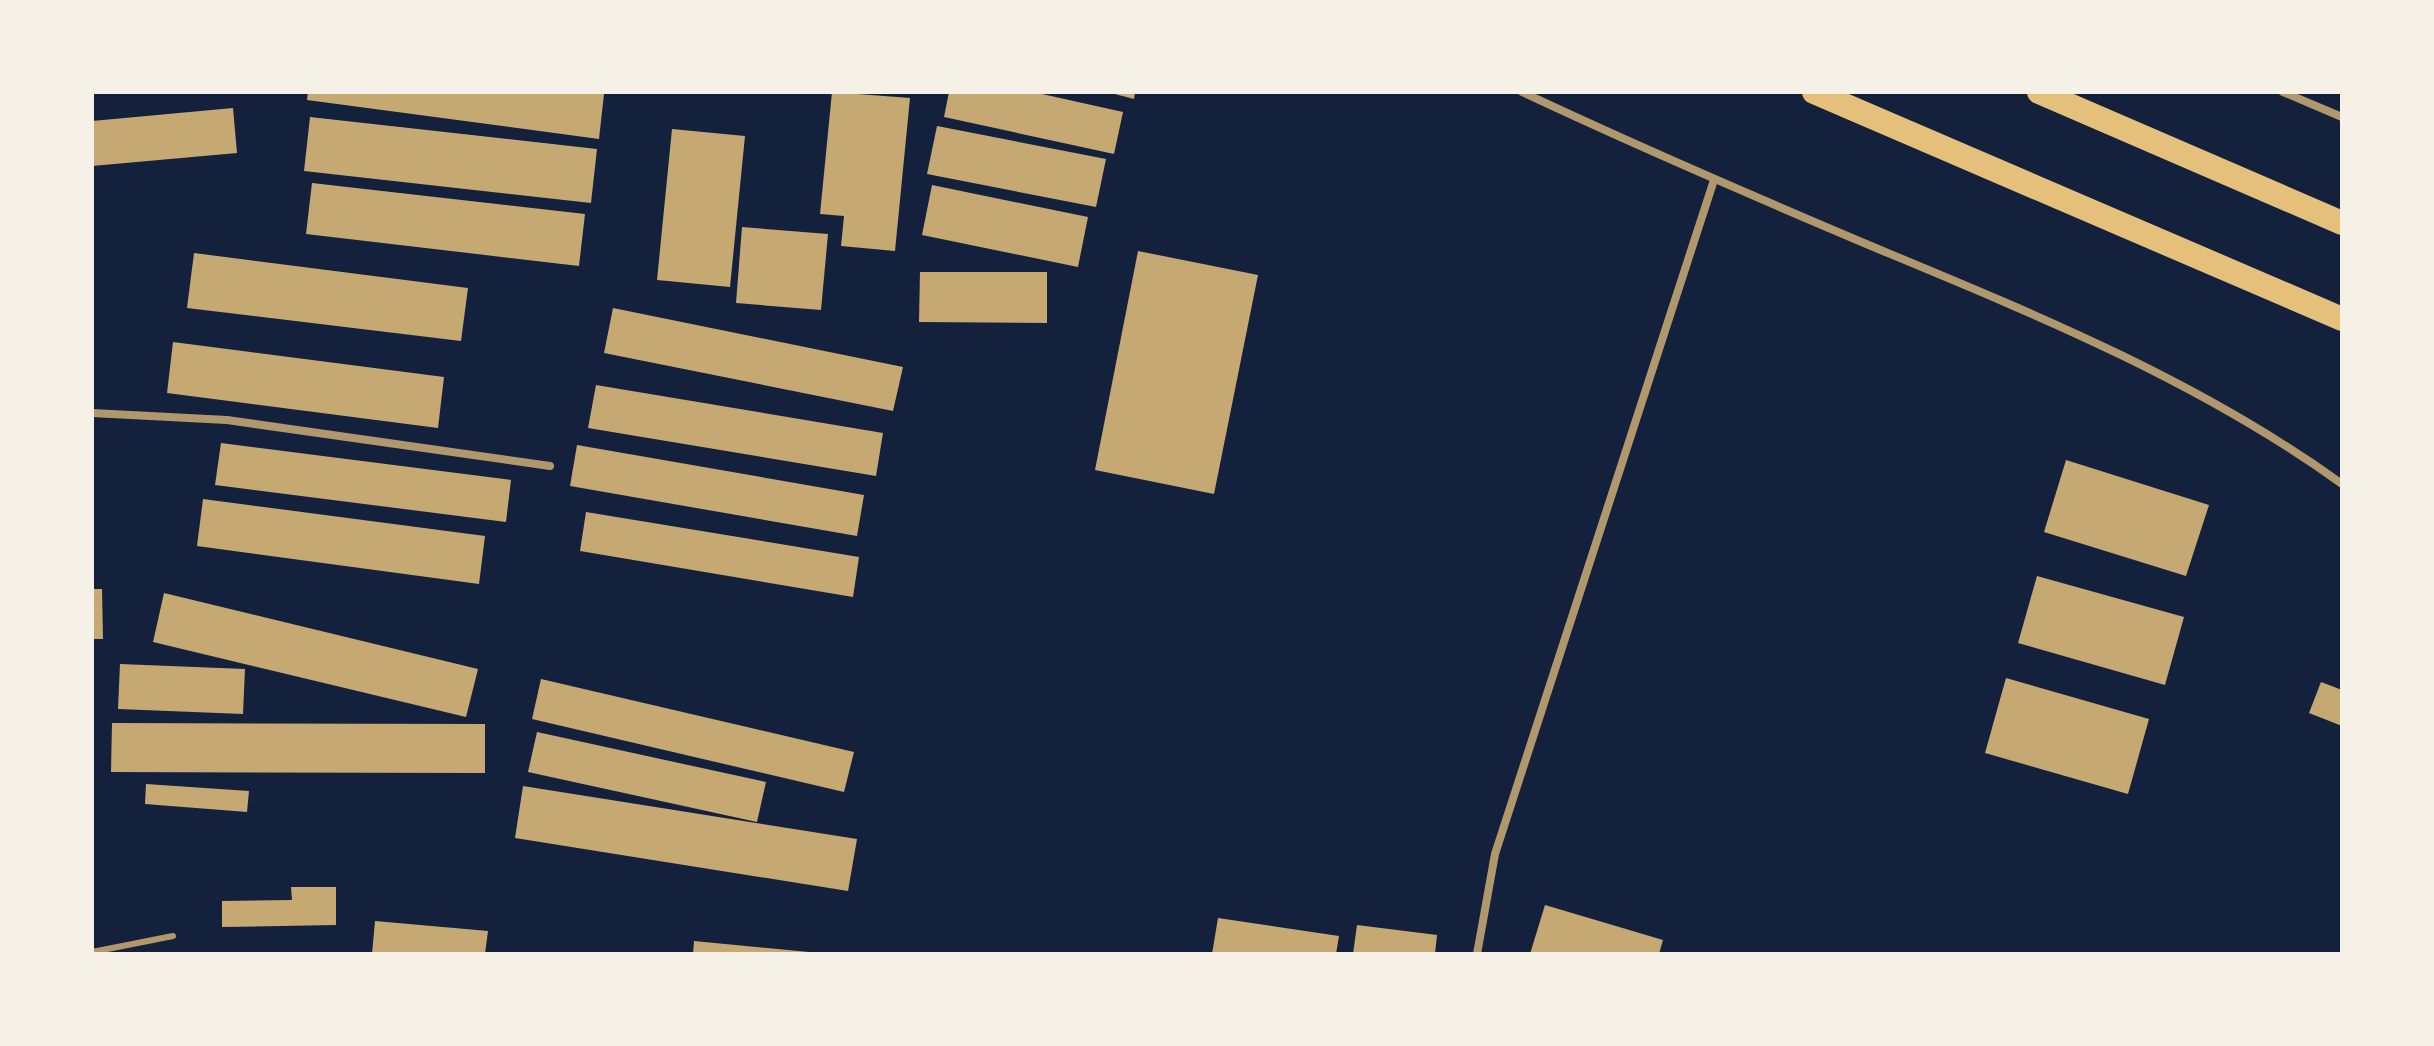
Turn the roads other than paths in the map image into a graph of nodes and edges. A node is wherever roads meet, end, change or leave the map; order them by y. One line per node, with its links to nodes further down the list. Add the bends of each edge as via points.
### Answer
1 (1522, 92): 6 (street)
2 (1814, 92): 8 (highway)
3 (2039, 92): 7 (highway)
4 (2283, 92): 5 (street)
5 (2342, 117)
6 (1714, 180): 11 (street, via 2071,330 2192,390); 14 (street, via 1495,854)
7 (2342, 223)
8 (2342, 319)
9 (92, 413): 10 (street, via 227,420)
10 (550, 466)
11 (2342, 484)
12 (173, 936): 13 (lane)
13 (92, 952)
14 (1477, 954)

